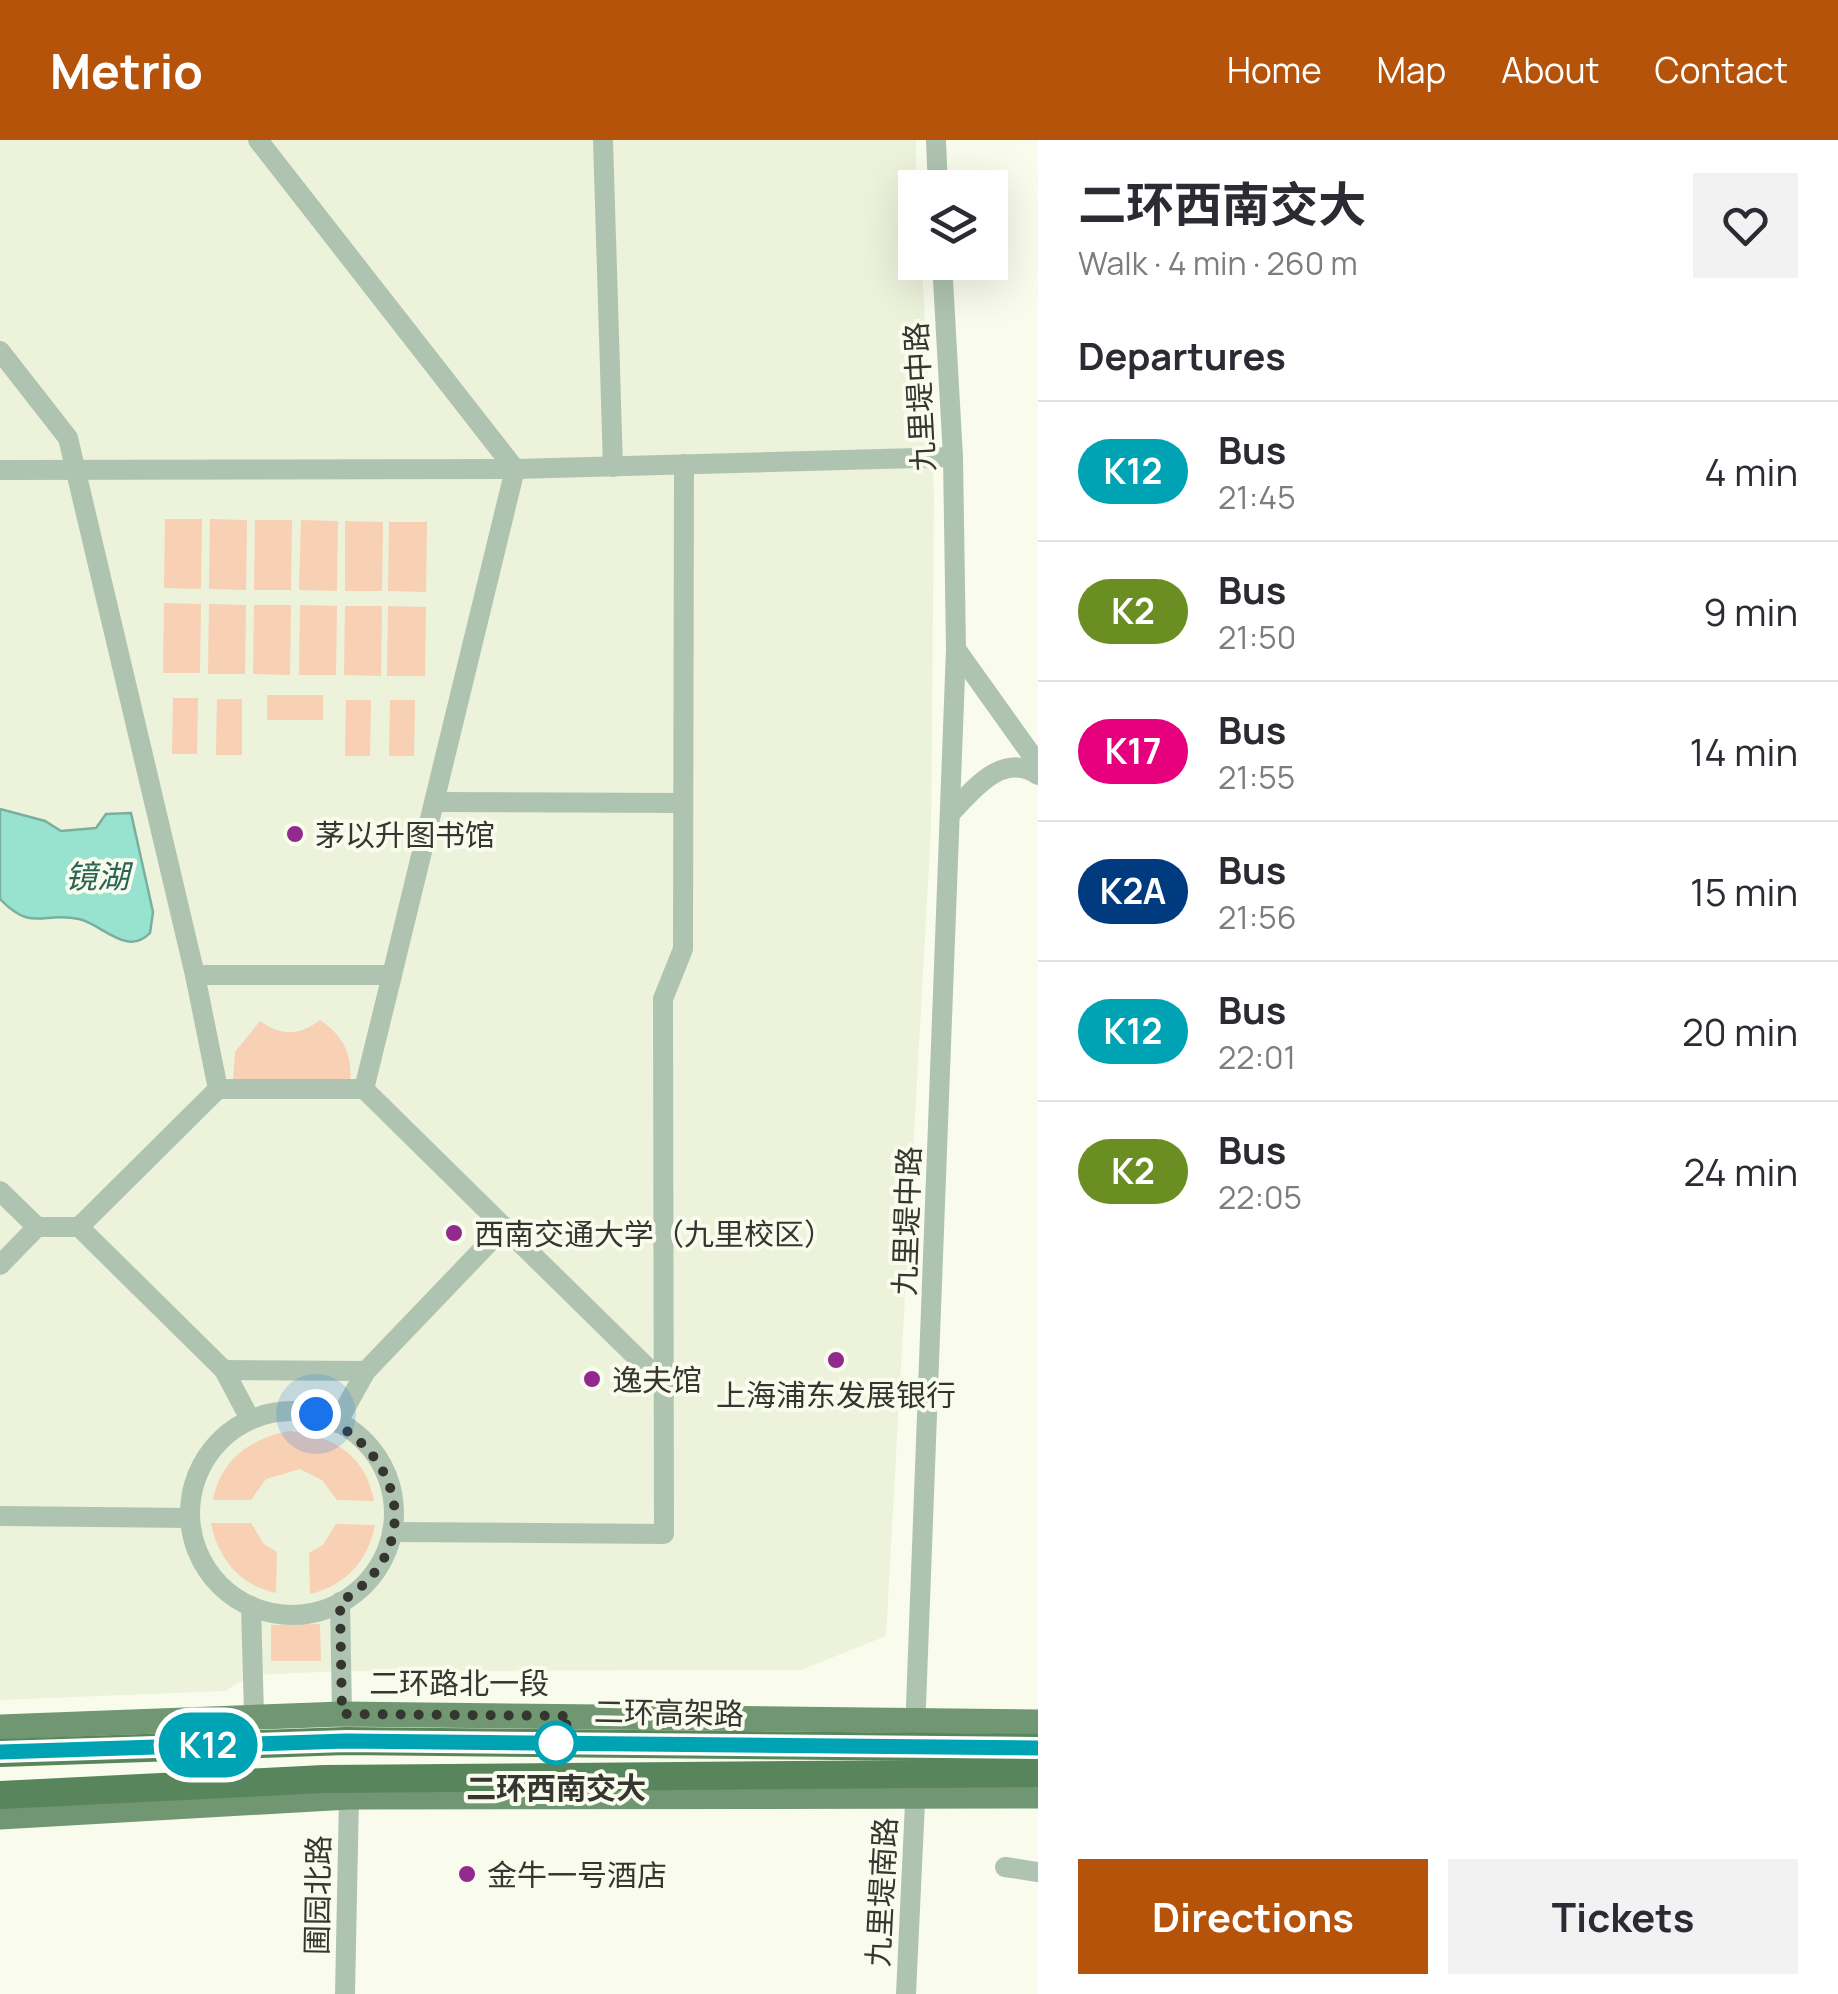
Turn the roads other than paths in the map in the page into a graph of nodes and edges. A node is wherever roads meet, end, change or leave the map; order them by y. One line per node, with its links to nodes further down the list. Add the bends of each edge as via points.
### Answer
1 (258, 140): 11 (street)
2 (603, 140): 10 (street)
3 (936, 140): 4 (street)
4 (937, 170)
5 (943, 280): 7 (street, 九里堤中路)
6 (0, 351): 9 (street, via 68,438)
7 (953, 457): 8 (street); 13 (street, 九里堤中路)
8 (684, 464): 10 (street); 17 (street)
9 (74, 467): 11 (street); 12 (street); 20 (street)
10 (612, 467): 11 (street)
11 (514, 469): 16 (street)
12 (0, 470)
13 (956, 650): 14 (street); 18 (street, 九里堤中路)
14 (1038, 764)
15 (1038, 775): 18 (street, via 1026,766 1008,766)
16 (436, 802): 17 (street); 19 (street)
17 (681, 803): 30 (street, via 683,950 662,999)
18 (951, 813): 40 (street, 九里堤中路)
19 (392, 974): 20 (street); 22 (street)
20 (196, 975): 21 (street)
21 (218, 1089): 22 (street); 24 (street)
22 (364, 1089): 26 (street)
23 (0, 1190): 25 (street)
24 (79, 1226): 25 (street); 28 (street)
25 (37, 1227): 27 (street)
26 (504, 1227): 29 (street); 30 (street)
27 (0, 1264)
28 (224, 1370): 29 (street); 31 (street)
29 (366, 1371): 32 (street)
30 (665, 1385): 35 (street, via 664,1534)
31 (250, 1420): 32 (street, via 285,1411); 34 (street, via 221,1439 200,1468)
32 (337, 1422): 35 (street, via 370,1447 387,1474)
33 (0, 1516): 34 (street)
34 (190, 1518): 37 (street, via 206,1569)
35 (392, 1532): 36 (street, via 379,1567)
36 (340, 1602): 37 (street, via 296,1615); 38 (street)
37 (251, 1606): 39 (street)
38 (342, 1714): 39 (main road, 二环路北一段); 40 (main road, 二环路北一段)
39 (254, 1715): 42 (main road, 二环路北一段)
40 (914, 1719): 41 (main road, 二环路北一段); 46 (street, 九里堤中路)
41 (1038, 1722)
42 (0, 1727)
43 (1038, 1748): 44 (highway, 二环高架路, bridge, via 346,1741)
44 (0, 1752)
45 (1038, 1773): 47 (highway, 二环高架路, bridge, via 324,1779)
46 (917, 1794): 48 (main road); 49 (main road); 54 (street, 九里堤南路)
47 (0, 1795)
48 (1038, 1796)
49 (349, 1797): 50 (main road); 53 (street, 圃园北路)
50 (0, 1816)
51 (1005, 1867): 52 (street)
52 (1038, 1872)
53 (345, 1994)
54 (906, 1994)

